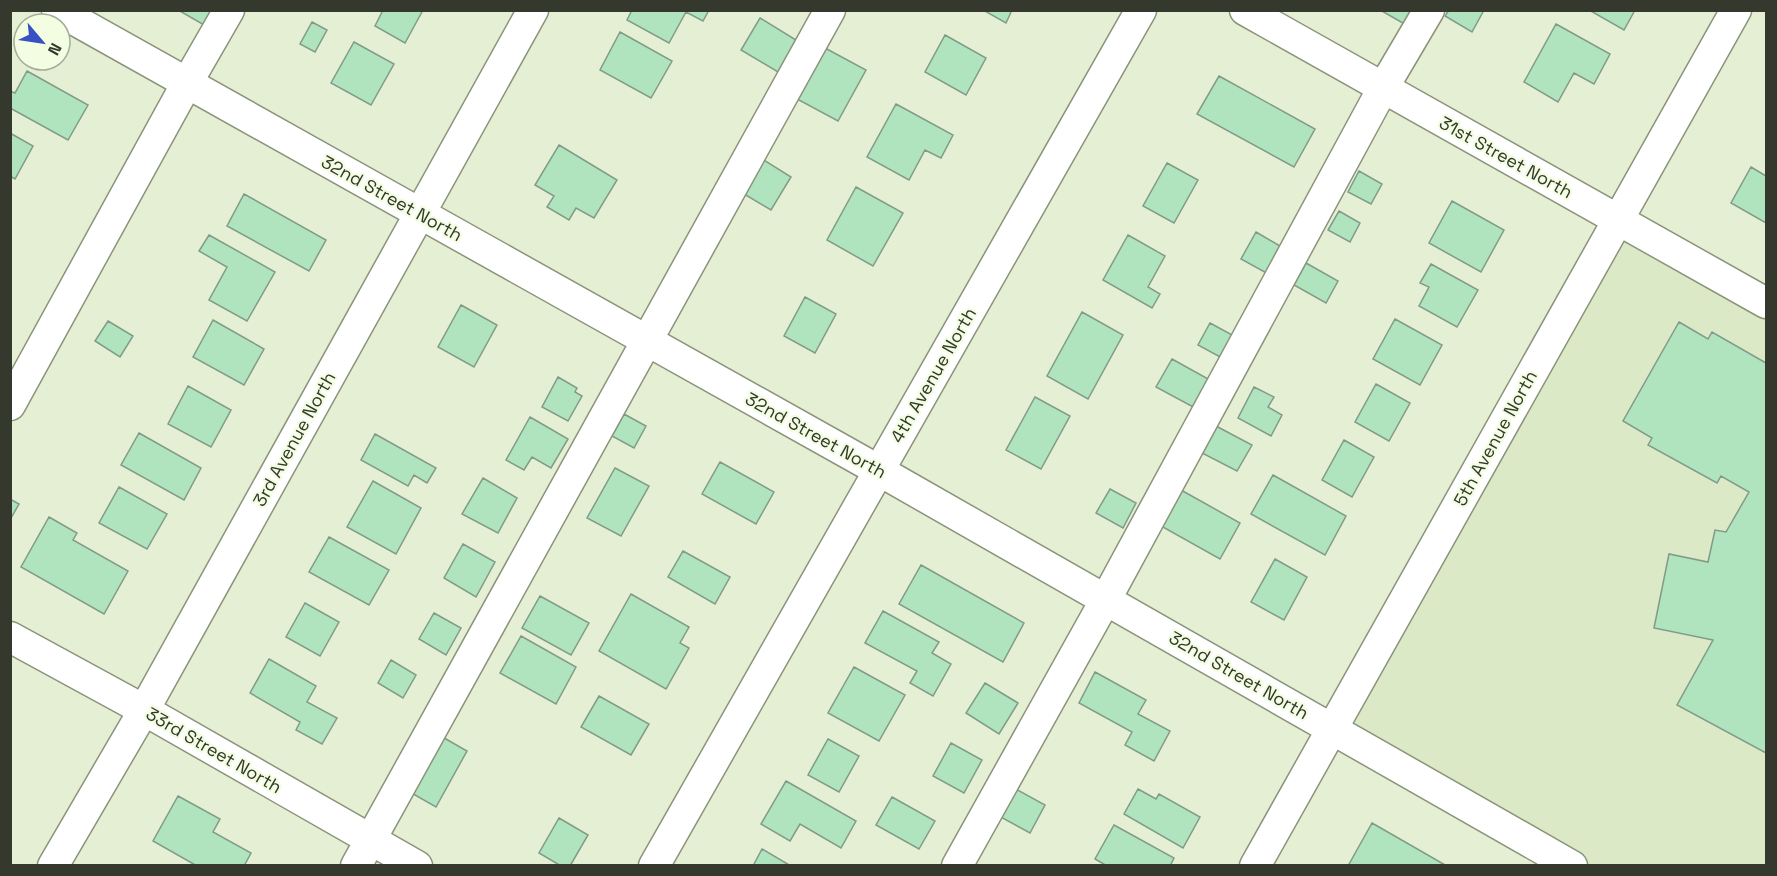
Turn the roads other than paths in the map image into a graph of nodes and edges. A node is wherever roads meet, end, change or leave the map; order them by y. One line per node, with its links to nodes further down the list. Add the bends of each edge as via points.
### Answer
1 (57, 10): 9 (street, 32nd Street North)
2 (229, 10): 9 (street)
3 (533, 10): 11 (street, 3rd Avenue North)
4 (830, 10): 14 (street)
5 (1141, 10): 16 (street, 4th Avenue North)
6 (1245, 10): 10 (street, 31st Street North)
7 (1429, 10): 10 (street)
8 (1736, 10): 12 (street, 5th Avenue North)
9 (187, 83): 11 (street, 32nd Street North); 15 (street)
10 (1383, 88): 12 (street, 31st Street North); 17 (street)
11 (420, 214): 14 (street, 32nd Street North); 19 (street, 3rd Avenue North)
12 (1618, 220): 13 (street, 31st Street North); 20 (street, 5th Avenue North)
13 (1767, 303)
14 (647, 341): 16 (street, 32nd Street North); 21 (street)
15 (10, 405)
16 (878, 470): 17 (street, 32nd Street North); 26 (street, 4th Avenue North)
17 (1106, 600): 20 (street, 32nd Street North); 27 (street)
18 (10, 637): 19 (street, 33rd Street North)
19 (144, 710): 21 (street, 33rd Street North); 23 (street, 3rd Avenue North)
20 (1332, 728): 22 (street, 32nd Street North); 28 (street, 5th Avenue North)
21 (370, 839): 24 (street); 25 (street, 33rd Street North)
22 (1566, 864)
23 (53, 866)
24 (356, 866)
25 (417, 866)
26 (654, 866)
27 (957, 866)
28 (1255, 866)

